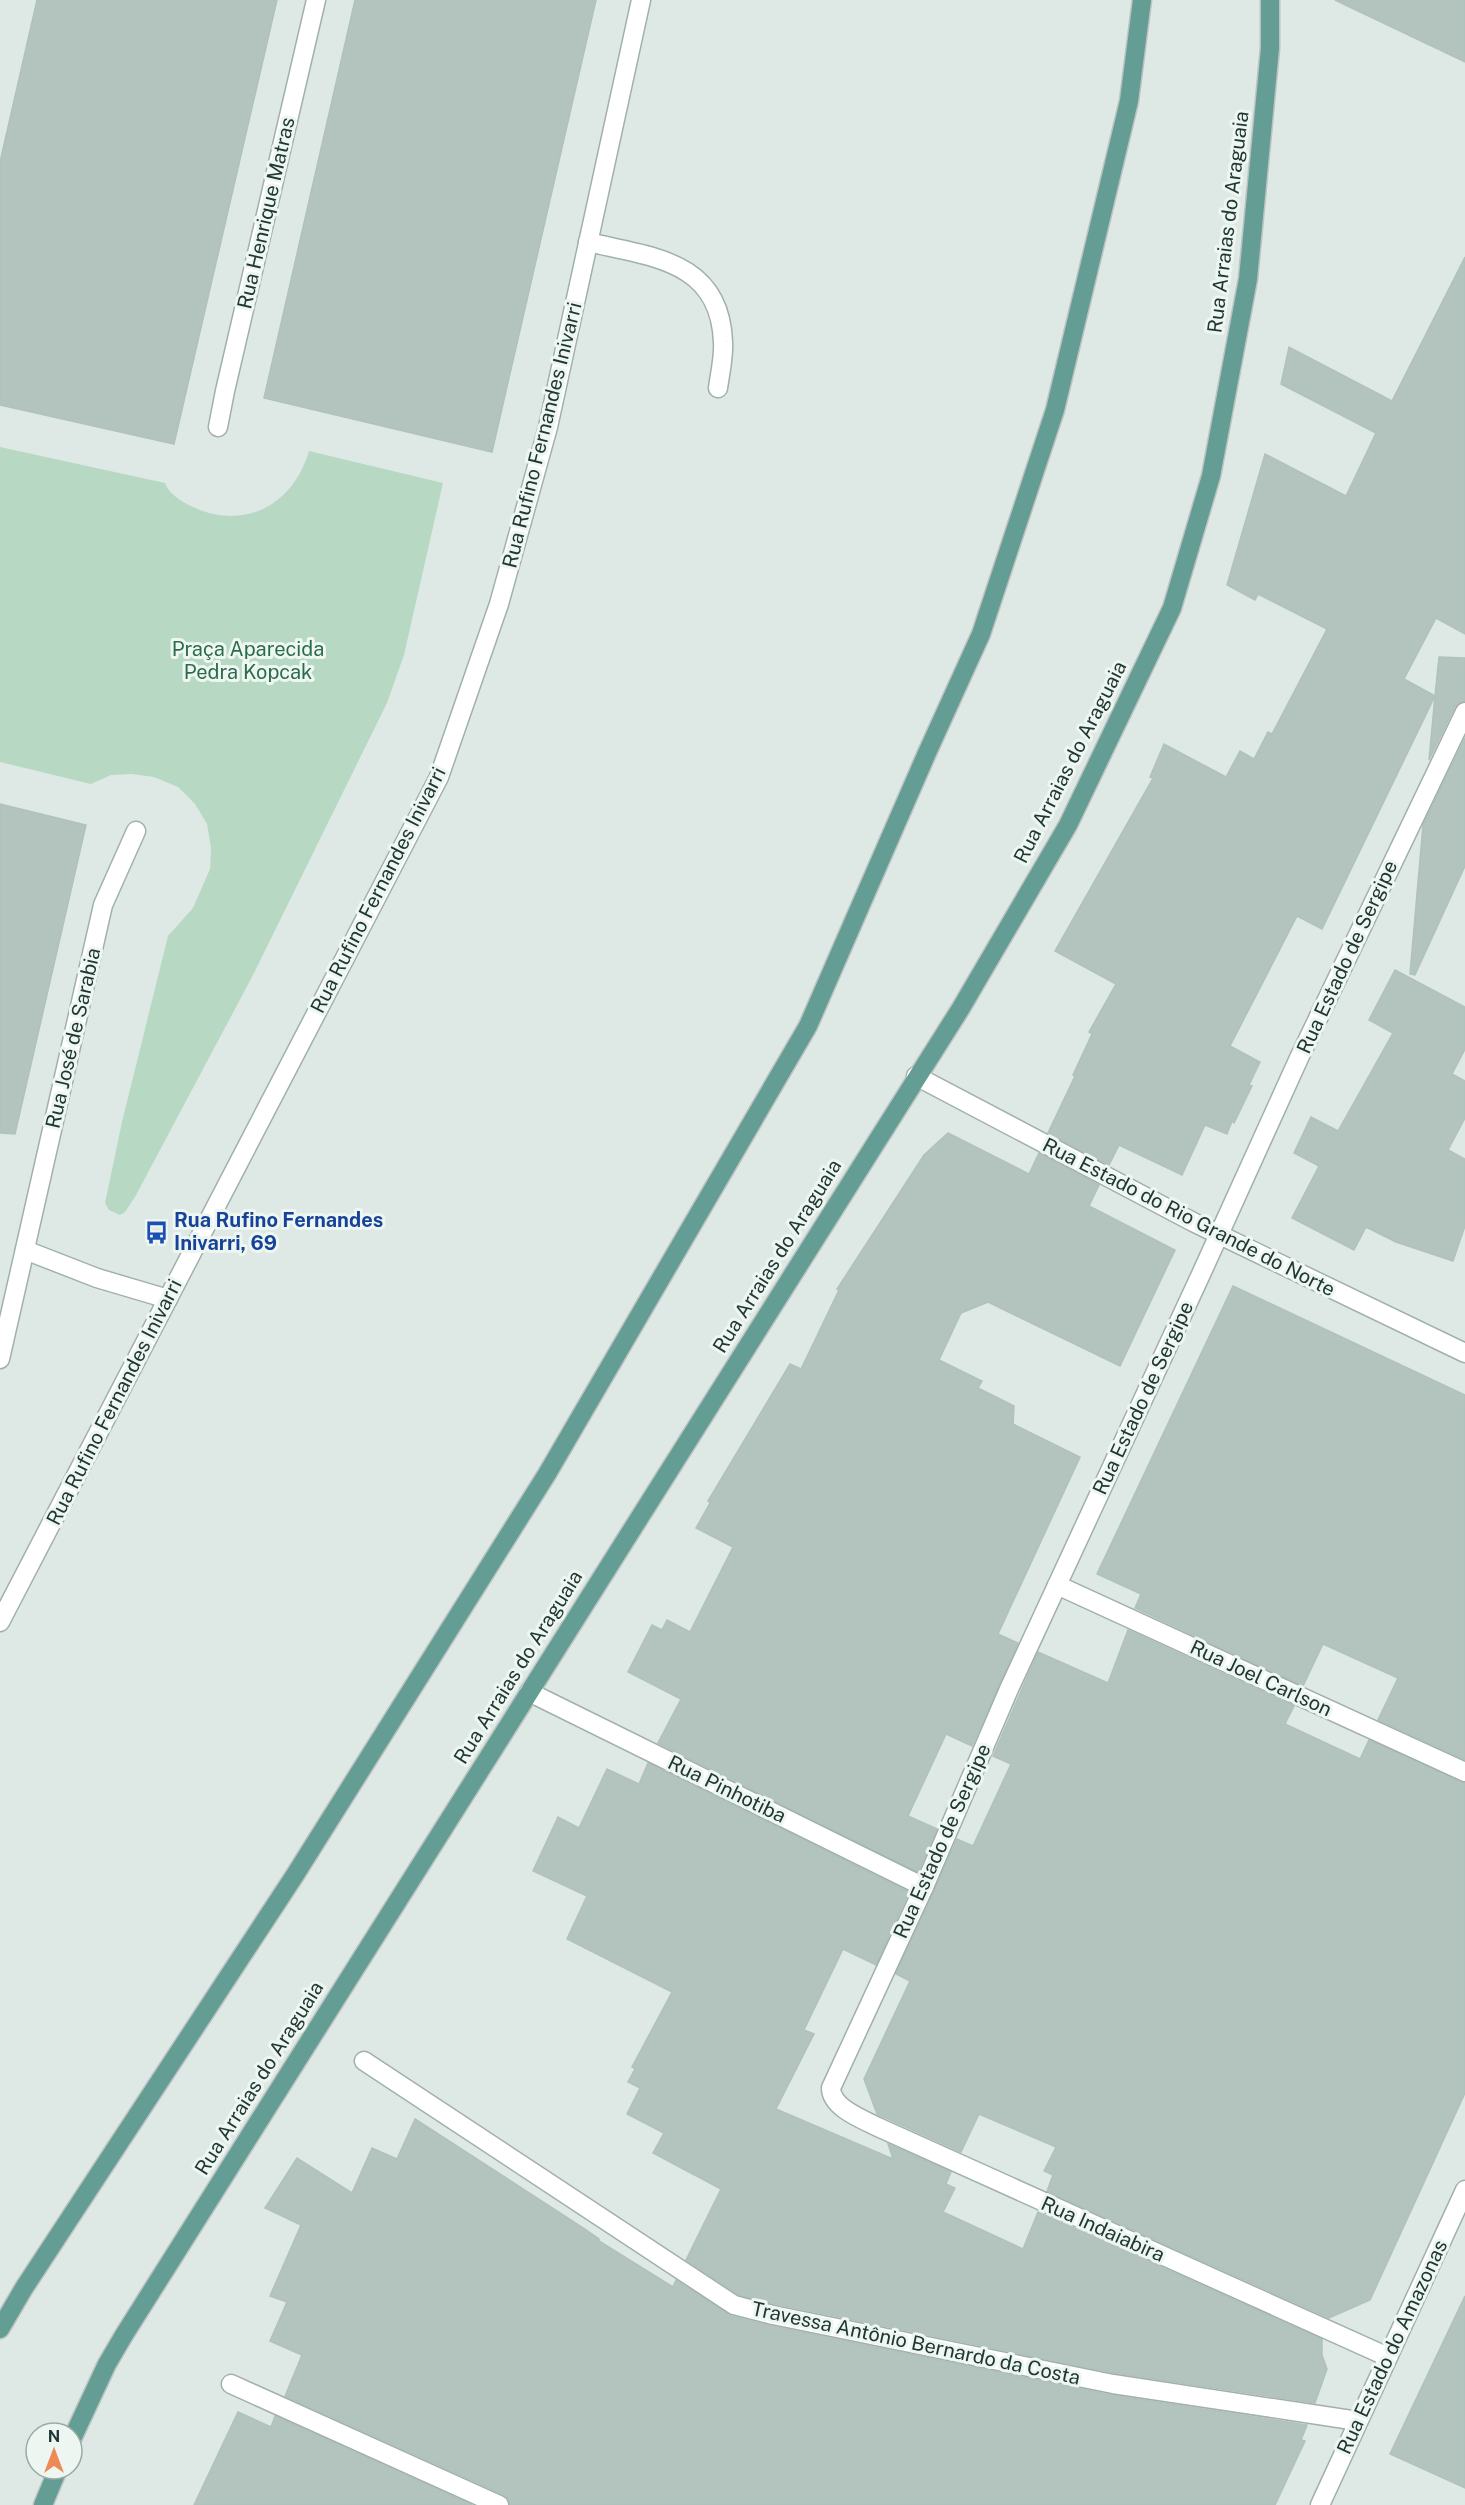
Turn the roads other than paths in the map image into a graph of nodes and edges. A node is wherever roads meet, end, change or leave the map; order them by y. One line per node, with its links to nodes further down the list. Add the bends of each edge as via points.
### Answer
1 (316, 0): 7 (street, Rua Henrique Matras)
2 (641, 0): 5 (street, Rua Rufino Fernandes Inivarri)
3 (1142, 0): 24 (main road, via 1130,101 1055,410 981,634 808,1026 540,1484 295,1875)
4 (1270, 0): 10 (main road, Rua Arraias do Araguaia, via 1270,48 1248,279 1211,476 1172,608 1068,825 961,1008)
5 (588, 242): 6 (street, via 671,262 698,278 717,305 723,342); 13 (street, Rua Rufino Fernandes Inivarri, via 548,427 502,593 439,777)
6 (718, 388)
7 (218, 427)
8 (1465, 712): 11 (street, Rua Estado de Sergipe)
9 (136, 831): 12 (street, Rua José de Sarabia, via 103,905)
10 (916, 1076): 11 (street, Rua Estado do Rio Grande do Norte); 18 (main road, Rua Arraias do Araguaia)
11 (1219, 1235): 14 (street, Rua Estado do Rio Grande do Norte); 16 (street, Rua Estado de Sergipe)
12 (25, 1250): 13 (street, via 97,1278); 15 (street, Rua José de Sarabia)
13 (168, 1299): 17 (street, Rua Rufino Fernandes Inivarri)
14 (1465, 1353)
15 (0, 1359)
16 (1057, 1585): 19 (street, Rua Joel Carlson); 20 (street, Rua Estado de Sergipe)
17 (0, 1622)
18 (529, 1692): 20 (street, Rua Pinhotiba); 27 (main road, Rua Arraias do Araguaia, via 106,2364)
19 (1465, 1772)
20 (924, 1887): 22 (street, Rua Estado de Sergipe)
21 (364, 2061): 28 (street, Travessa Antônio Bernardo da Costa, via 734,2305 1084,2378)
22 (831, 2088): 25 (street, Rua Indaiabira, via 835,2101 880,2128)
23 (1465, 2190): 25 (street, Rua Estado do Amazonas)
24 (0, 2329)
25 (1388, 2357): 28 (street, Rua Estado do Amazonas)
26 (231, 2384): 31 (street)
27 (80, 2421)
28 (1358, 2421): 32 (street, Rua Estado do Amazonas)
29 (53, 2481): 30 (main road)
30 (44, 2505)
31 (499, 2505)
32 (1320, 2505)

